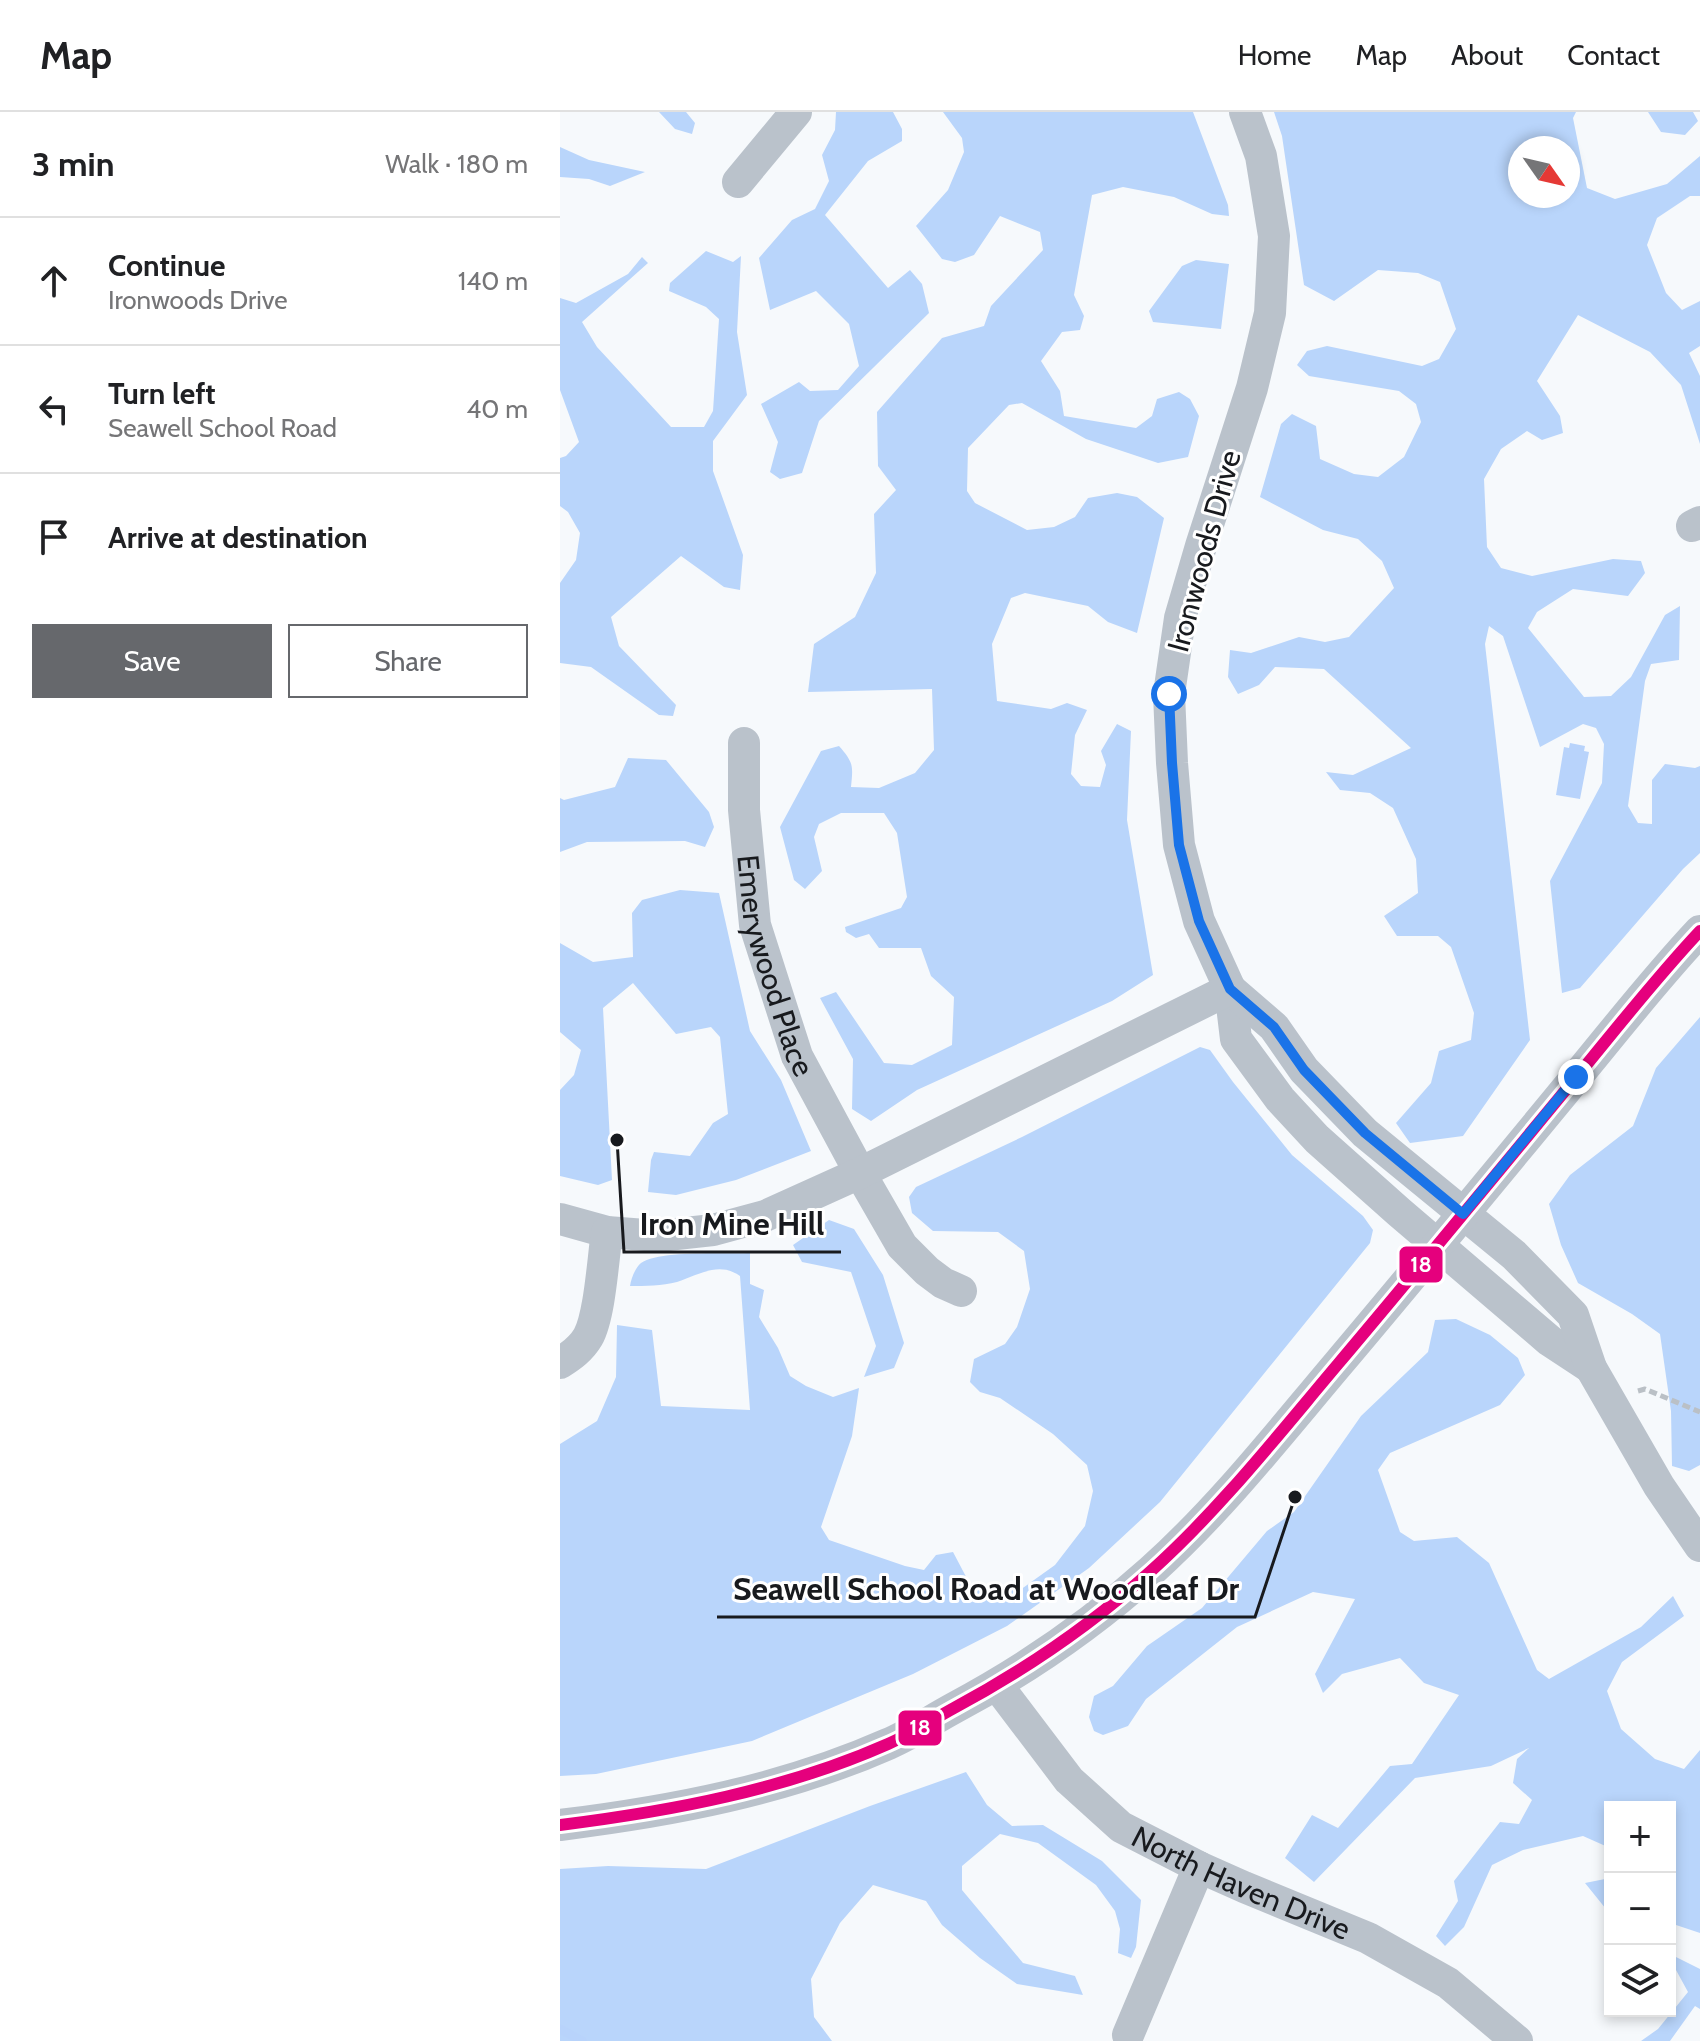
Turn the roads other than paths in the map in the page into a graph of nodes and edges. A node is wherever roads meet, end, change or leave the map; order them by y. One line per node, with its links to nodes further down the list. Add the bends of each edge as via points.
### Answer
1 (796, 112): 3 (street)
2 (1245, 112): 6 (street, Ironwoods Drive, via 1261,156 1274,236 1270,313 1180,618 1169,694 1179,845 1199,921)
3 (738, 182)
4 (744, 743): 7 (street, Emerywood Place, via 744,810 755,925 797,1056)
5 (1700, 931): 8 (street)
6 (1230, 989): 7 (street); 8 (street, Ironwoods Drive, via 1274,1027 1304,1070 1354,1122); 11 (street, Ironwoods Drive, via 1236,1039 1280,1099 1317,1139)
7 (860, 1173): 10 (street, via 765,1216 713,1230 658,1236); 12 (street, Emerywood Place, via 902,1246 927,1271)
8 (1463, 1214): 11 (street); 14 (street, Ironwoods Drive, via 1514,1255 1573,1315)
9 (560, 1219): 10 (street)
10 (607, 1232): 13 (street, via 594,1322 577,1351)
11 (1438, 1244): 14 (street, Ironwoods Drive, via 1550,1341); 16 (street, via 1194,1530 1109,1608)
12 (961, 1291)
13 (560, 1363)
14 (1591, 1368): 15 (street, Ironwoods Drive)
15 (1700, 1546)
16 (997, 1685): 17 (street, via 891,1743 808,1775 680,1807); 18 (street, North Haven Drive, via 1069,1780 1121,1827)
17 (560, 1825)
18 (1199, 1867): 19 (street); 20 (street, North Haven Drive, via 1368,1938 1448,1983)
19 (1128, 2035)
20 (1517, 2041)

